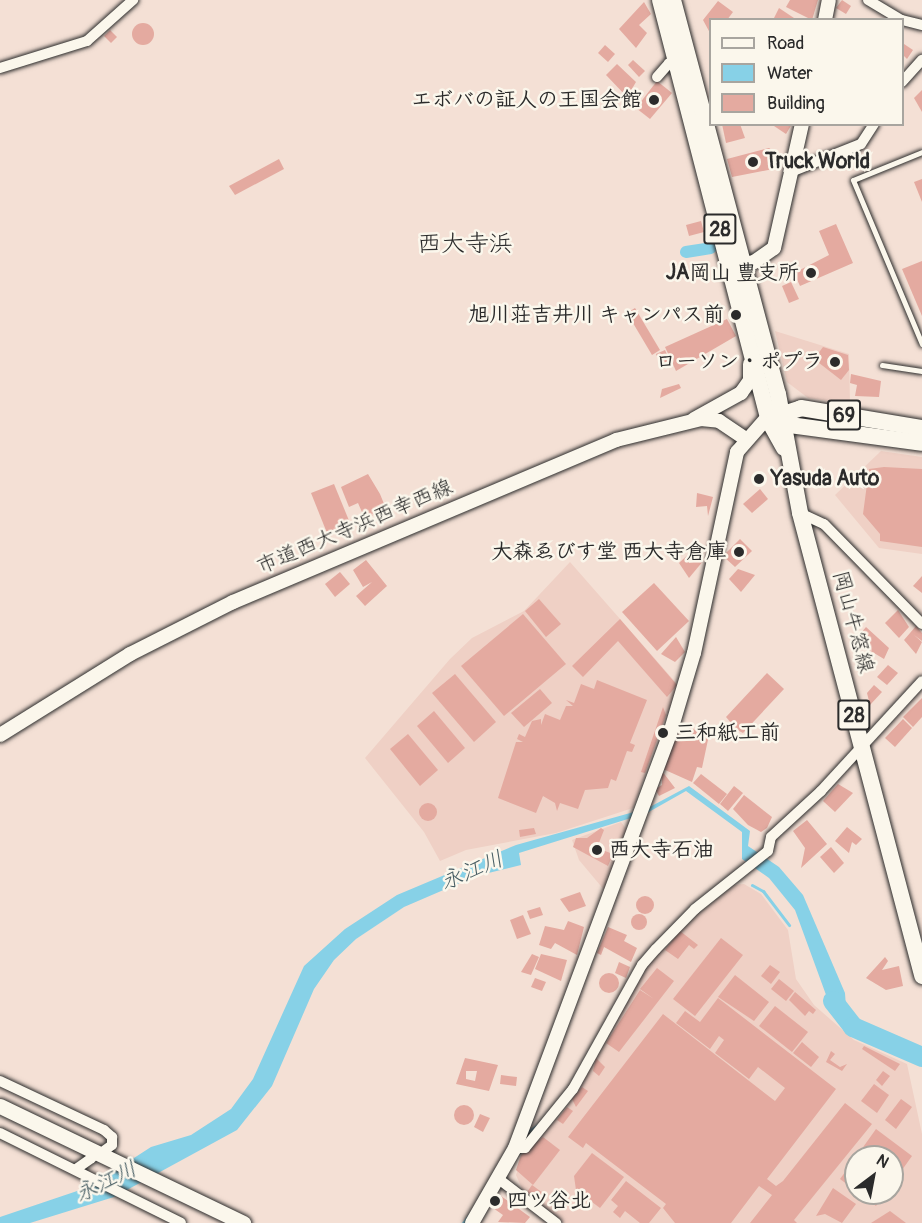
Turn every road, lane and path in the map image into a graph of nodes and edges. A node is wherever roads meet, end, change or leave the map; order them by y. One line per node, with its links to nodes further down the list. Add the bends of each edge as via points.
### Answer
1 (133, 0): 12 (street, via 87,41)
2 (660, 0): 11 (main road, 岡山牛窓線 / 28)
3 (673, 0): 19 (main road, 岡山牛窓線 / 28)
4 (830, 0): 6 (street)
5 (868, 0): 7 (street)
6 (826, 18)
7 (899, 18)
8 (904, 20): 9 (street)
9 (922, 25)
10 (922, 60): 14 (street)
11 (676, 61): 13 (street); 19 (main road, 岡山牛窓線 / 28)
12 (0, 68)
13 (657, 77)
14 (904, 81)
15 (802, 126): 18 (street)
16 (873, 126): 18 (street, via 861,144)
17 (922, 152): 21 (lane, via 853,180)
18 (793, 171): 19 (street, via 774,248 765,257)
19 (736, 266): 20 (main road, 岡山牛窓線 / 28); 25 (main road, 岡山牛窓線 / 28, via 778,394)
20 (749, 339): 24 (street, via 750,380 741,393); 25 (main road, 岡山牛窓線 / 28)
21 (922, 344)
22 (882, 365): 23 (lane)
23 (922, 371)
24 (692, 420): 27 (street, 市道西大寺浜西幸西線, via 719,421); 32 (street, 市道西大寺浜西幸西線, via 616,440 233,602 130,654)
25 (779, 420): 26 (main road, 69, via 801,408); 27 (street); 28 (main road, 69); 29 (main road, 岡山牛窓線 / 28)
26 (922, 428)
27 (744, 438): 38 (street, via 723,507 694,653)
28 (922, 443)
29 (800, 513): 30 (street, via 824,524); 33 (main road, 岡山牛窓線 / 28)
30 (922, 624)
31 (922, 681): 33 (street)
32 (0, 735)
33 (863, 746): 34 (main road, 岡山牛窓線 / 28); 38 (street, via 771,837 768,851 695,909 642,965 573,1089 525,1148)
34 (922, 976)
35 (0, 1082): 39 (street, via 104,1130 112,1137)
36 (0, 1106): 39 (main road)
37 (0, 1133): 41 (street)
38 (517, 1143): 42 (street)
39 (106, 1154): 44 (main road)
40 (92, 1158): 41 (street)
41 (79, 1172): 43 (street)
42 (500, 1180): 45 (street); 46 (street)
43 (181, 1223)
44 (243, 1223)
45 (472, 1223)
46 (556, 1223)

